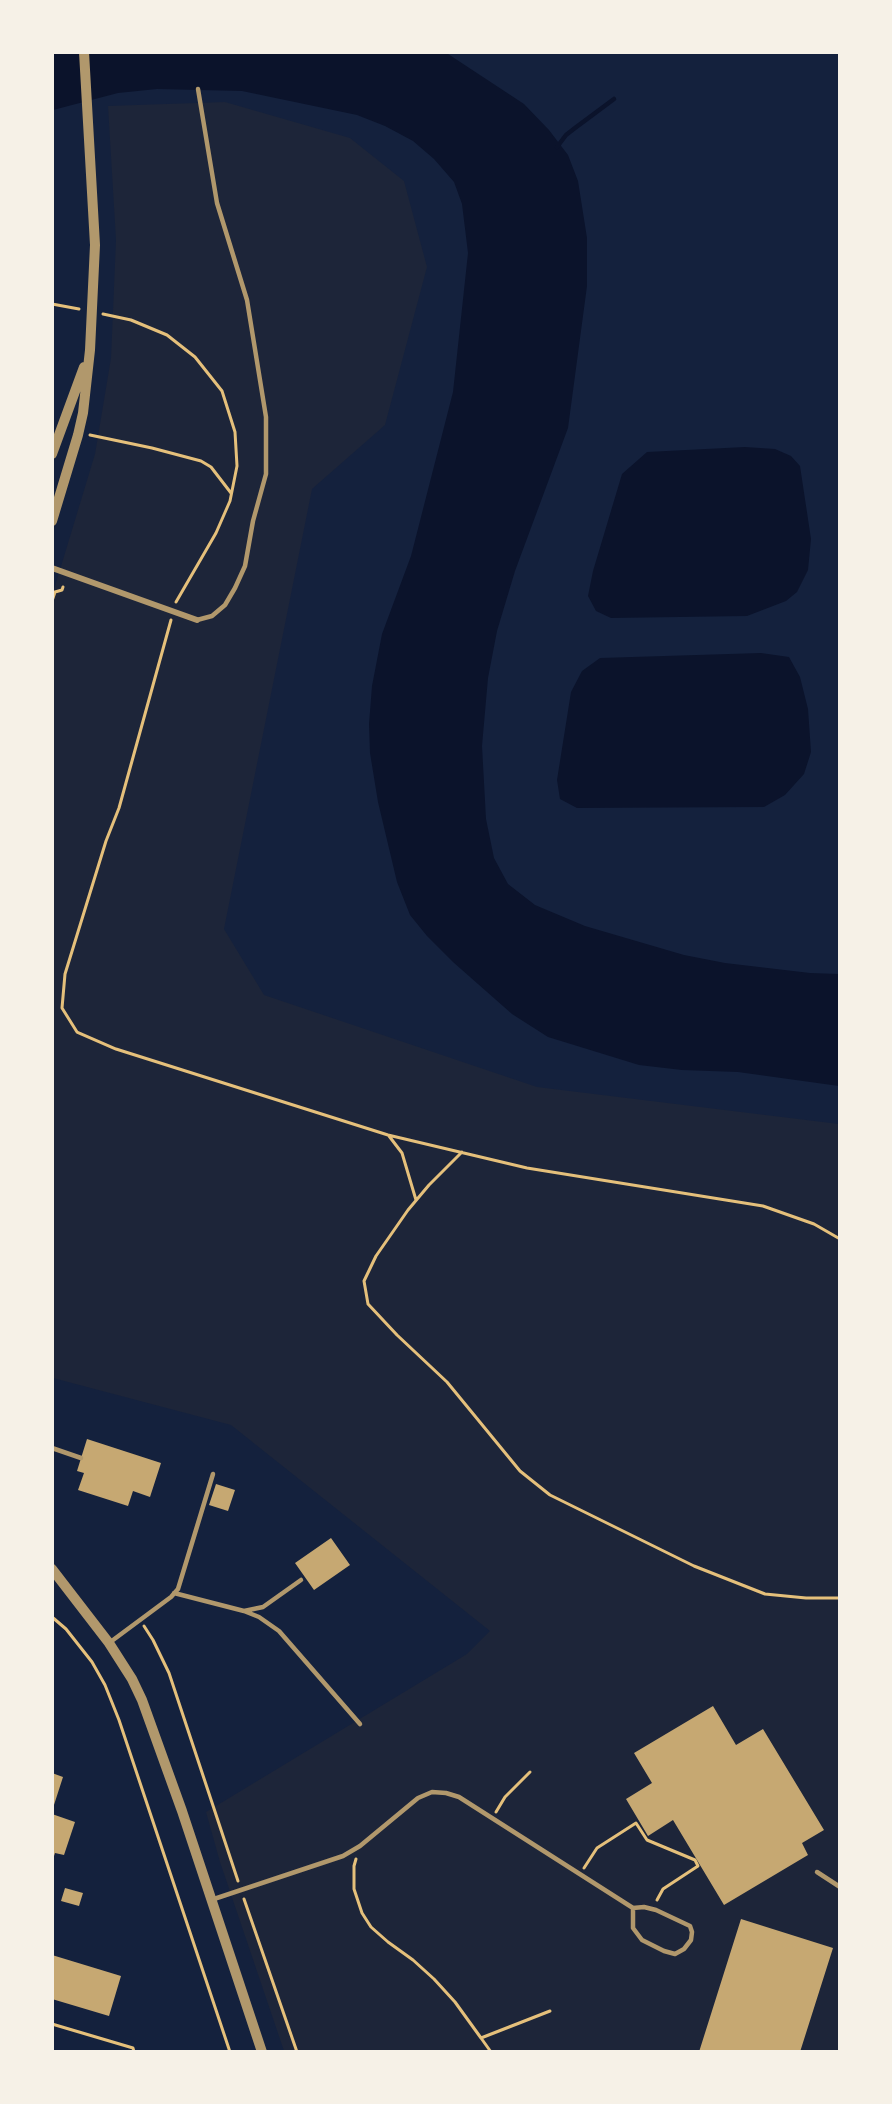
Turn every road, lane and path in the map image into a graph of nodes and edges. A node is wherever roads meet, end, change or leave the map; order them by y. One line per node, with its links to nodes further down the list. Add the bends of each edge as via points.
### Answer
1 (84, 52): 6 (street, via 95,245)
2 (198, 89): 16 (lane, via 217,203 247,300 266,417 266,474 245,566 236,588 212,616)
3 (52, 304): 4 (path)
4 (86, 311)
5 (97, 313): 9 (path, via 131,320 167,335 195,357 222,391 235,432 237,466)
6 (90, 350): 7 (street); 8 (street)
7 (78, 435): 9 (path, via 96,435 201,461 211,467); 10 (street)
8 (52, 454)
9 (231, 494): 15 (path, via 216,533 178,596)
10 (52, 520)
11 (52, 568): 15 (street)
12 (63, 586): 13 (path, via 62,590)
13 (54, 591): 14 (path)
14 (52, 600)
15 (173, 613): 16 (street); 17 (path, via 119,808 65,974 62,1008 77,1032 116,1049)
16 (197, 620)
17 (388, 1135): 18 (path); 19 (path, via 402,1153)
18 (462, 1152): 19 (path); 20 (path, via 527,1168 763,1206 814,1224)
19 (416, 1200): 27 (path, via 376,1256 364,1281 368,1304 447,1382 520,1471 550,1494 694,1566 765,1594)
20 (840, 1239)
21 (52, 1448): 22 (lane)
22 (81, 1458)
23 (213, 1474): 26 (lane, via 180,1585)
24 (52, 1569): 31 (street)
25 (301, 1580): 28 (lane, via 263,1607)
26 (174, 1593): 28 (lane); 30 (lane)
27 (840, 1598)
28 (244, 1611): 32 (lane, via 279,1631)
29 (52, 1617): 47 (path, via 92,1662 105,1685)
30 (140, 1620): 31 (lane); 39 (path, via 169,1672)
31 (109, 1643): 40 (street, via 142,1700)
32 (360, 1724)
33 (530, 1772): 34 (path, via 505,1797)
34 (492, 1819): 35 (lane, via 459,1797 432,1792 418,1798); 37 (lane)
35 (360, 1846): 39 (lane, via 319,1865); 45 (path, via 354,1866 354,1889 362,1913 371,1927 434,1979)
36 (817, 1872): 38 (lane)
37 (580, 1875): 41 (lane); 42 (path, via 597,1848 636,1822 647,1840 695,1860 698,1866 663,1888)
38 (840, 1887)
39 (242, 1891): 40 (lane); 49 (path)
40 (211, 1900): 48 (street)
41 (633, 1908): 42 (lane); 42 (lane, via 633,1928 642,1940 675,1954 684,1949 691,1940 690,1926)
42 (653, 1909)
43 (550, 2011): 45 (path)
44 (52, 2024): 46 (path, via 133,2048)
45 (481, 2038): 50 (path)
46 (134, 2052)
47 (230, 2052)
48 (262, 2052)
49 (297, 2052)
50 (491, 2052)

